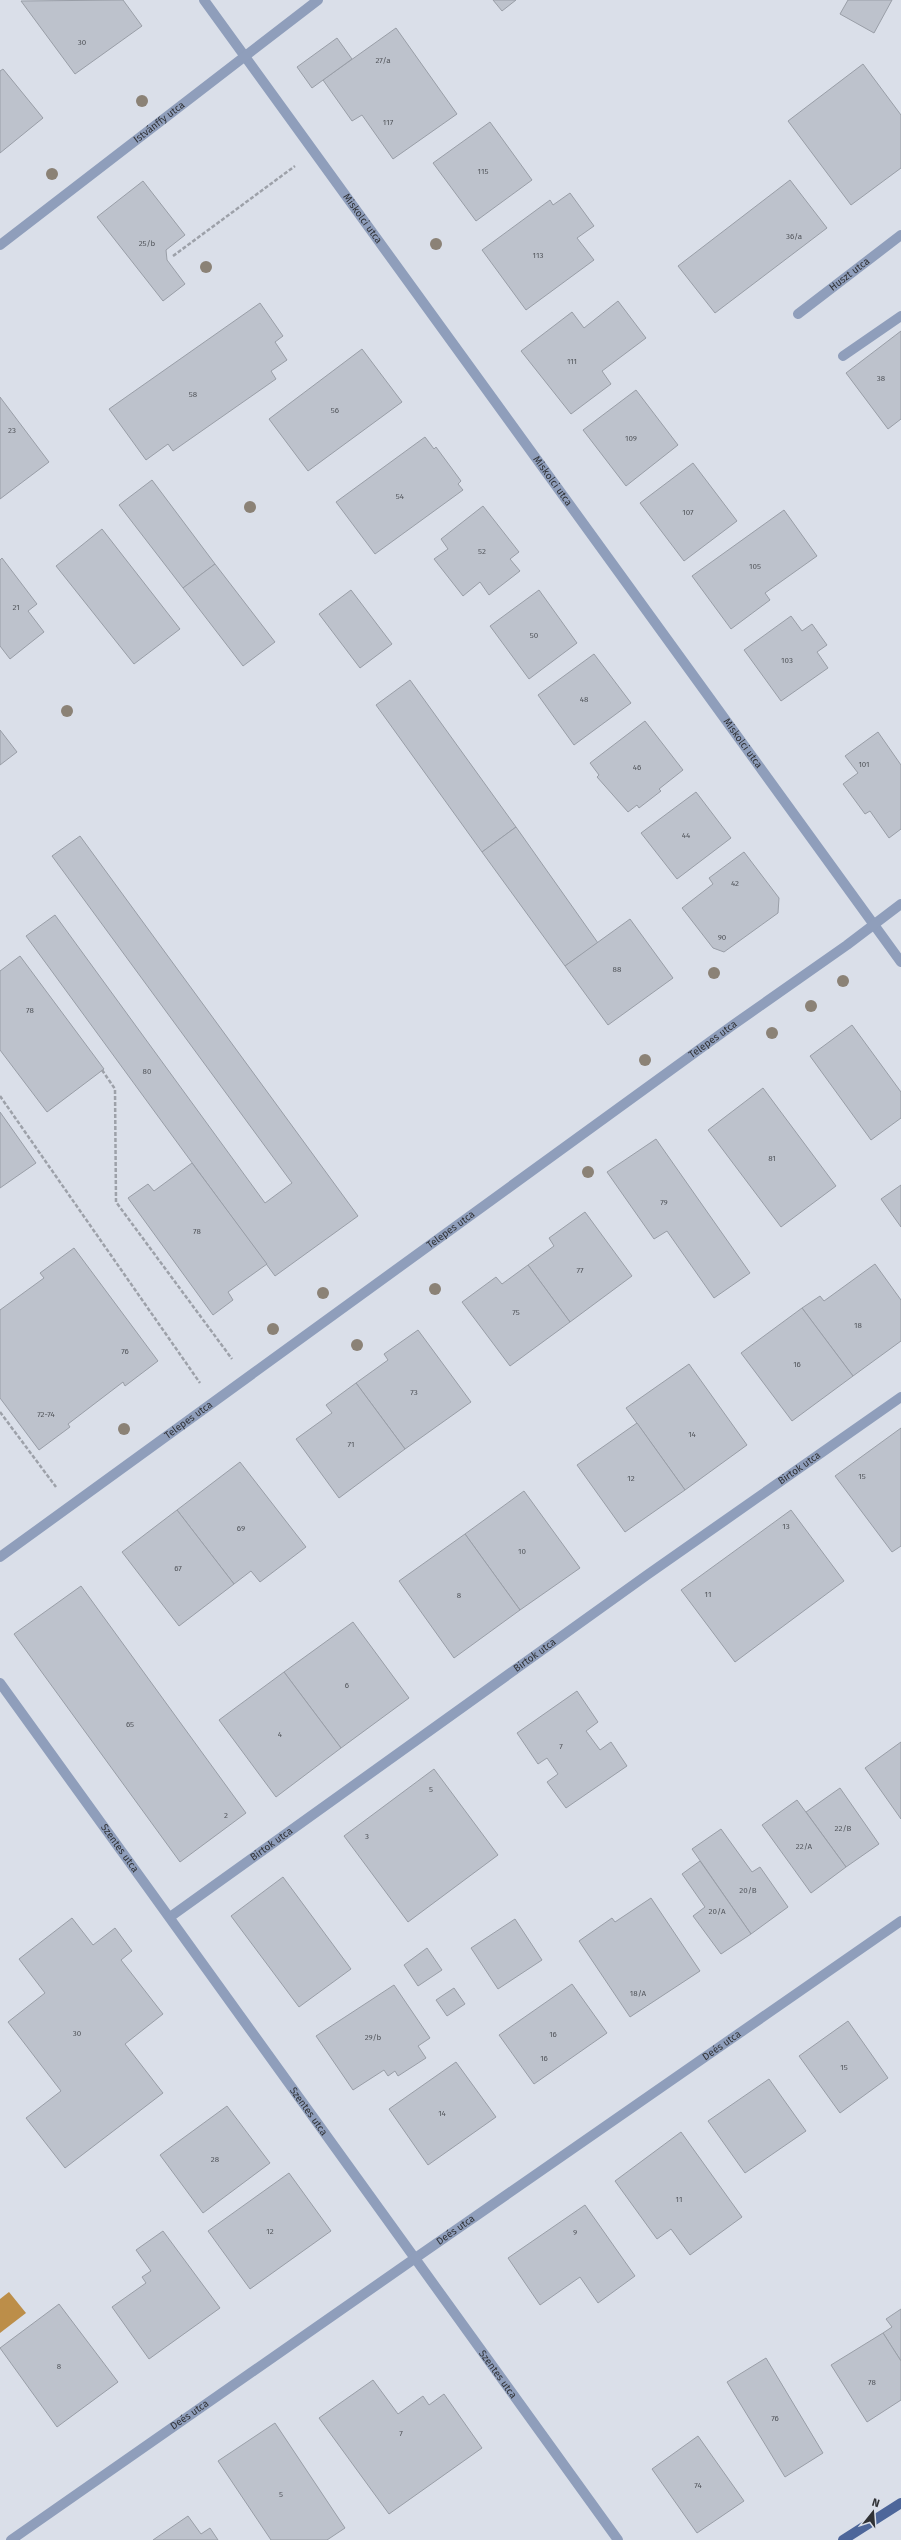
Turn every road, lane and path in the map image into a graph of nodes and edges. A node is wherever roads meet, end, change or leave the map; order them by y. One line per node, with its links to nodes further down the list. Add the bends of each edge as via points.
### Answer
1 (204, 0): 3 (street, Miskolci utca)
2 (318, 0): 3 (street, Istvánffy utca)
3 (245, 56): 4 (street, Miskolci utca); 6 (street, Istvánffy utca)
4 (314, 151): 7 (path); 12 (street, Miskolci utca)
5 (901, 235): 8 (street, Huszt utca)
6 (0, 245)
7 (173, 256)
8 (798, 314)
9 (901, 316): 10 (street)
10 (843, 356)
11 (901, 904): 12 (street, Telepes utca)
12 (875, 924): 13 (street, Miskolci utca); 16 (street, Telepes utca)
13 (901, 962)
14 (102, 1070): 16 (path, via 115,1089 116,1202)
15 (0, 1096): 18 (path)
16 (246, 1378): 18 (street, Telepes utca)
17 (901, 1397): 23 (street, Birtok utca)
18 (213, 1402): 20 (street, Telepes utca)
19 (0, 1412): 20 (path)
20 (70, 1506): 21 (street, Telepes utca)
21 (0, 1557)
22 (0, 1683): 23 (street, Szentes utca)
23 (170, 1918): 25 (street, Szentes utca)
24 (901, 1921): 25 (street, Deés utca, via 496,2204)
25 (413, 2258): 27 (street, Deés utca); 28 (street, Szentes utca)
26 (901, 2503): 29 (main road)
27 (11, 2540)
28 (618, 2540)
29 (843, 2540)

